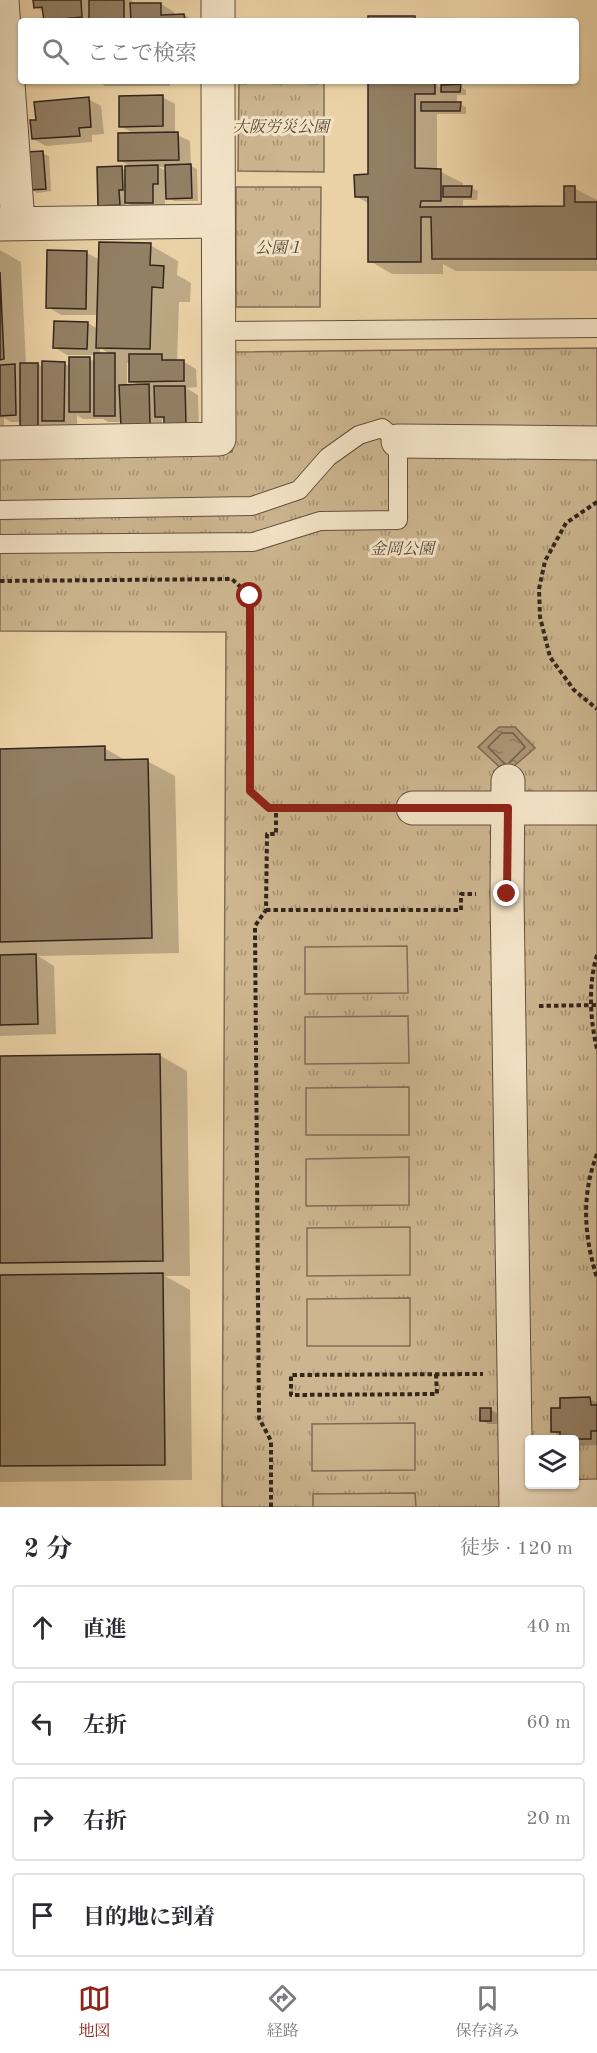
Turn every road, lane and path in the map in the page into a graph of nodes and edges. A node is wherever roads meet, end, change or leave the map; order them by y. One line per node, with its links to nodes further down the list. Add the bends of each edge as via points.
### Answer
1 (2, 0): 6 (street)
2 (218, 0): 3 (street)
3 (218, 18)
4 (218, 84): 5 (street)
5 (218, 221): 6 (street); 8 (street)
6 (9, 224)
7 (597, 328): 8 (lane)
8 (219, 331): 11 (street, via 219,439)
9 (398, 441): 10 (street); 13 (lane, via 382,428 359,435 328,457 299,490 252,506); 14 (lane, via 398,520 320,521 253,542)
10 (597, 443)
11 (0, 444)
12 (597, 502): 16 (path, via 566,523 545,561 538,589 550,657 574,690)
13 (0, 510)
14 (0, 544)
15 (0, 581): 18 (path, via 232,579 250,596 250,791 269,808)
16 (597, 709)
17 (508, 794): 19 (street); 20 (street); 21 (street)
18 (276, 808): 19 (path); 22 (path, via 276,834 267,834)
19 (413, 808)
20 (597, 808)
21 (507, 894): 22 (path, via 461,894 461,910); 26 (street)
22 (267, 910): 34 (path, via 255,927 255,950 259,1418 271,1441)
23 (597, 955): 24 (path)
24 (591, 1005): 25 (path); 26 (path); 27 (path)
25 (597, 1005)
26 (509, 1007): 30 (street)
27 (597, 1049)
28 (597, 1154): 29 (path, via 585,1208 588,1248)
29 (597, 1278)
30 (514, 1373): 31 (path); 33 (street)
31 (436, 1374): 31 (path, via 291,1376 291,1395 437,1394)
32 (597, 1496): 33 (street)
33 (516, 1502)
34 (271, 1507)

